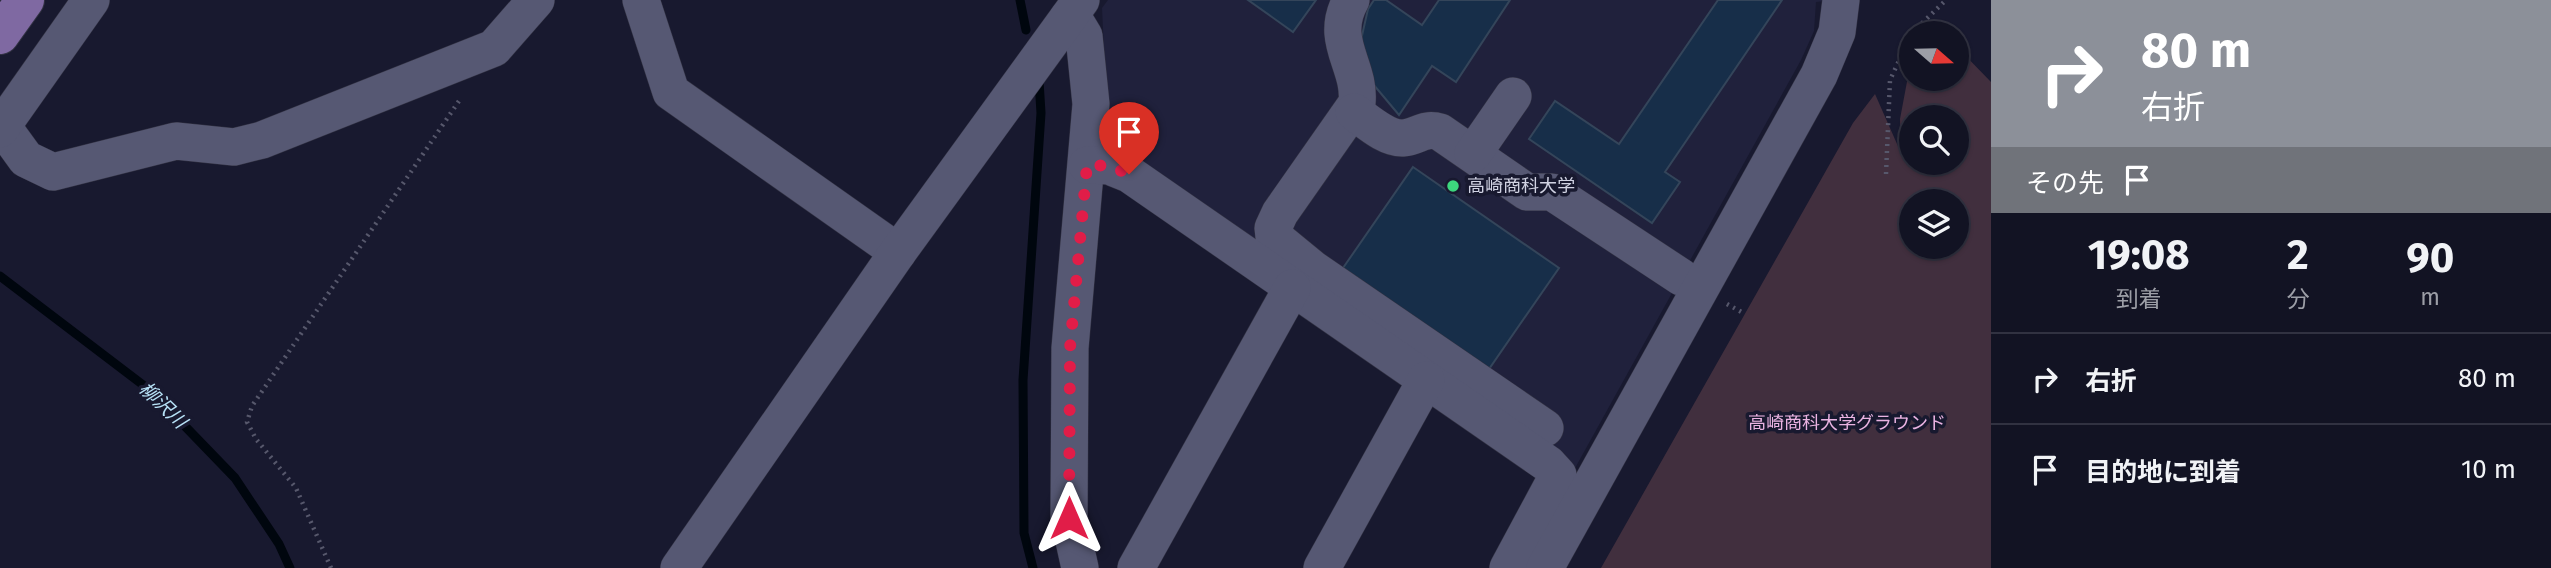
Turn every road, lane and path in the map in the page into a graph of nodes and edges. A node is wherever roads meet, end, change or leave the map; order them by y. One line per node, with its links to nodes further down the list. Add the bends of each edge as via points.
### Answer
1 (26, 0): 10 (main road)
2 (91, 0): 15 (street)
3 (536, 0): 15 (street, via 494,48 262,140 234,146 176,141 52,172 26,159)
4 (641, 0): 19 (street, via 671,92)
5 (1351, 0): 14 (street, via 1342,25 1342,42 1358,90)
6 (1841, 0): 30 (street, via 1837,32 1819,75)
7 (1946, 0): 9 (path)
8 (1074, 9): 17 (street, via 1087,51 1091,104); 19 (street)
9 (1924, 21)
10 (0, 35)
11 (1899, 60): 18 (path, via 1890,80)
12 (463, 94): 24 (path, via 252,407 247,422 296,488)
13 (1513, 96): 16 (street)
14 (1354, 112): 16 (street, via 1401,138 1426,128 1440,132); 23 (street, via 1280,213 1274,237 1313,269)
15 (1, 127)
16 (1473, 155): 20 (street, via 1527,192 1552,192)
17 (1087, 165): 21 (street, via 1109,166 1129,174); 26 (street, via 1070,348 1069,518)
18 (1886, 174)
19 (898, 252): 25 (street)
20 (1681, 277)
21 (1292, 288): 22 (street); 27 (street)
22 (1426, 380): 28 (street); 29 (street, via 1558,475)
23 (1545, 428)
24 (331, 568)
25 (679, 568)
26 (1080, 568)
27 (1136, 568)
28 (1322, 568)
29 (1507, 568)
30 (1545, 568)

